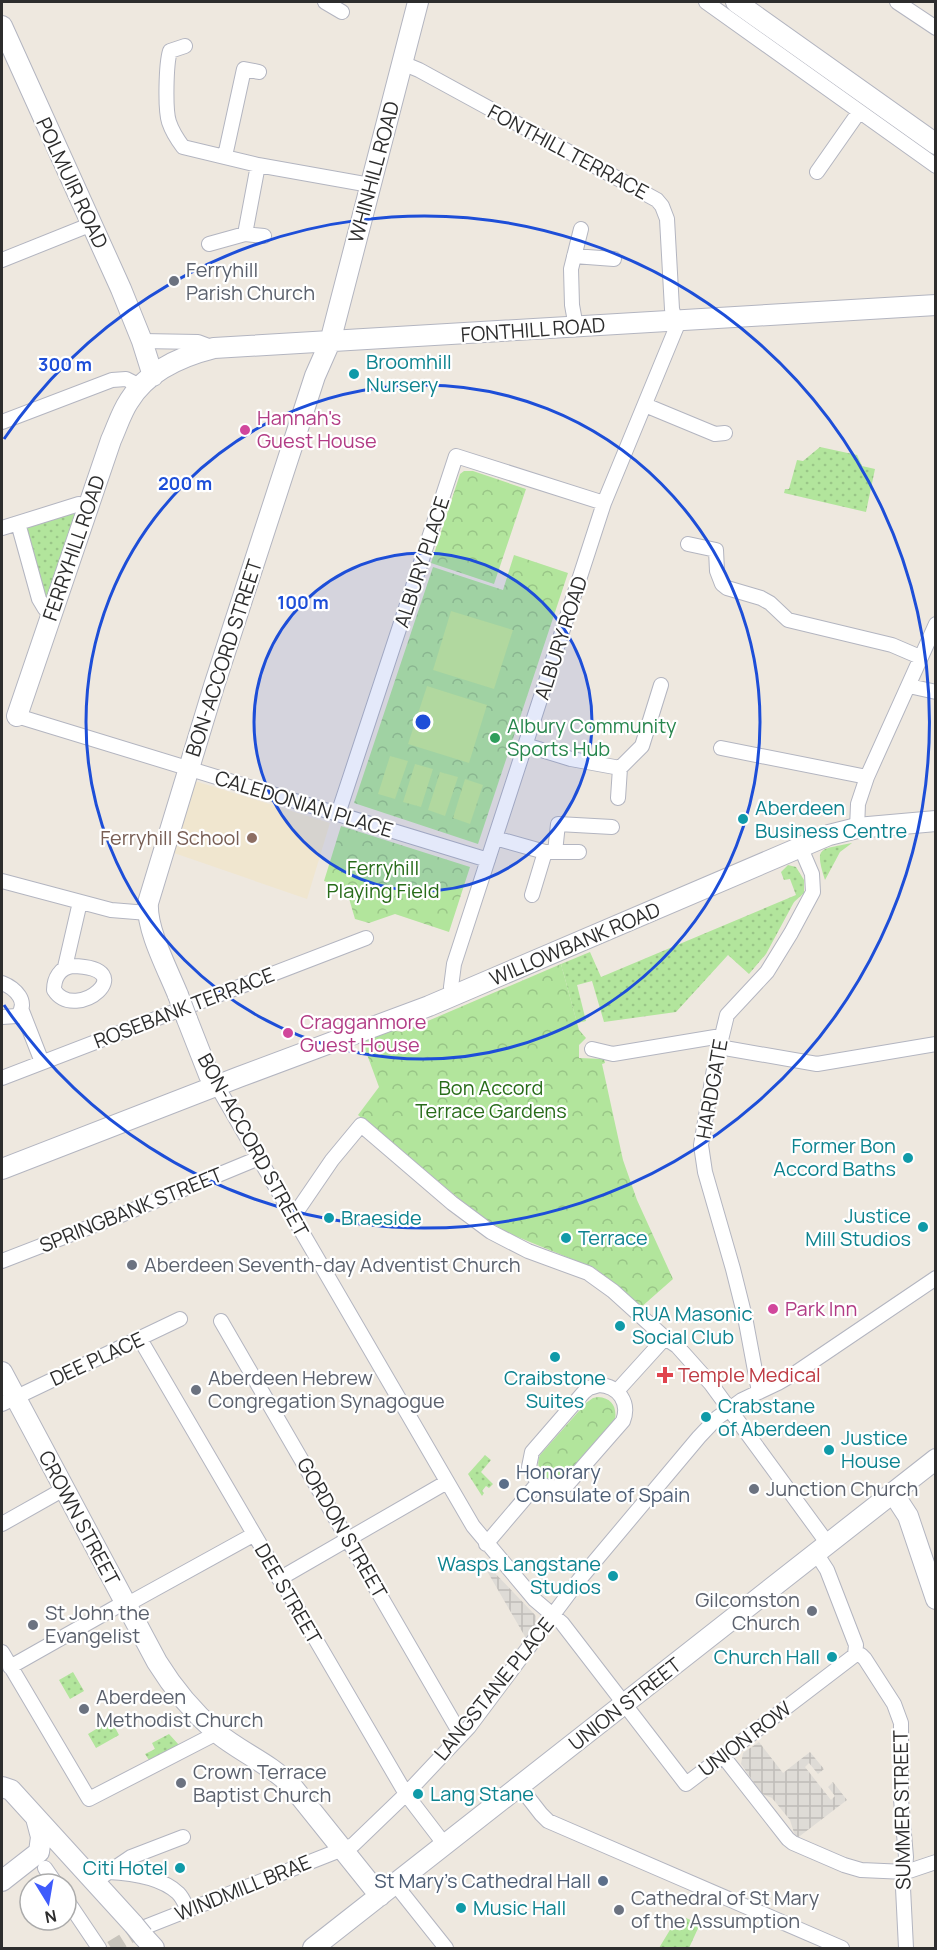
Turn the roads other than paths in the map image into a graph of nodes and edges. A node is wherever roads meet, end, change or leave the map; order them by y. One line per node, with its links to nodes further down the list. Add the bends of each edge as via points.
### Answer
1 (325, 2): 7 (street)
2 (418, 2): 11 (street, WHINHILL ROAD)
3 (706, 2): 13 (street)
4 (736, 2): 15 (street)
5 (758, 2): 14 (street)
6 (897, 2): 9 (street)
7 (342, 12)
8 (2, 26): 21 (street, POLMUIR ROAD)
9 (936, 28)
10 (185, 46): 16 (street, via 170,51 168,57 168,119 183,147)
11 (402, 63): 20 (street, WHINHILL ROAD); 30 (street, FONTHILL TERRACE, via 657,200 668,219)
12 (259, 72): 16 (street, via 244,69)
13 (859, 112): 18 (street); 19 (street)
14 (936, 129)
15 (936, 144)
16 (225, 156): 17 (street)
17 (258, 165): 20 (street); 23 (street)
18 (936, 166)
19 (817, 171)
20 (370, 185): 33 (street, WHINHILL ROAD)
21 (92, 224): 28 (street); 32 (street, POLMUIR ROAD)
22 (581, 229): 26 (street)
23 (245, 234): 24 (street); 25 (street)
24 (264, 236)
25 (209, 244)
26 (574, 256): 27 (street); 31 (street, via 572,305)
27 (614, 259)
28 (2, 260)
29 (936, 304): 30 (street, FONTHILL ROAD)
30 (675, 321): 31 (street, FONTHILL ROAD); 36 (street, ALBURY ROAD, via 676,331)
31 (576, 327): 33 (street, FONTHILL ROAD)
32 (142, 341): 34 (street, via 198,342); 35 (street, POLMUIR ROAD)
33 (330, 342): 34 (street, FONTHILL ROAD); 53 (street, BON-ACCORD STREET, via 315,376)
34 (214, 348): 35 (street, FONTHILL ROAD, via 174,362)
35 (147, 381): 37 (street, via 112,380); 40 (street, FERRYHILL ROAD, via 122,415)
36 (645, 405): 38 (street, via 715,434); 39 (street, ALBURY ROAD)
37 (2, 422)
38 (725, 433)
39 (604, 503): 51 (street, ALBURY ROAD); 57 (street, ALBURY PLACE, via 456,456)
40 (89, 507): 41 (street, via 79,504); 44 (street, FERRYHILL ROAD)
41 (18, 522): 42 (street); 44 (street, via 39,599 45,609)
42 (2, 528)
43 (688, 544): 46 (street, via 716,550 722,584 761,598 788,620 892,645)
44 (53, 612): 50 (street, FERRYHILL ROAD)
45 (936, 624): 46 (street)
46 (920, 657): 48 (street)
47 (661, 685): 54 (street, via 642,747)
48 (909, 686): 49 (street); 55 (street)
49 (936, 692)
50 (17, 716): 53 (street, CALEDONIAN PLACE)
51 (525, 745): 54 (street); 61 (street, ALBURY ROAD)
52 (720, 748): 55 (street)
53 (189, 768): 57 (street, CALEDONIAN PLACE); 69 (street, BON-ACCORD STREET)
54 (620, 768): 56 (street)
55 (867, 777): 60 (street, via 858,804)
56 (618, 798)
57 (338, 814): 65 (street, CALEDONIAN PLACE)
58 (936, 821): 60 (street, WILLOWBANK ROAD)
59 (612, 826): 63 (street, via 558,824)
60 (857, 828): 62 (street, WILLOWBANK ROAD)
61 (495, 838): 63 (street); 65 (street, ALBURY ROAD)
62 (800, 846): 73 (street, WILLOWBANK ROAD); 76 (street, HARDGATE, via 812,874 811,898 767,972 727,1015)
63 (550, 852): 64 (street); 67 (street)
64 (579, 852)
65 (488, 860): 73 (street, ALBURY ROAD, via 454,964)
66 (2, 881): 68 (street)
67 (532, 895)
68 (80, 902): 69 (street); 71 (street)
69 (148, 913): 81 (street, BON-ACCORD STREET, bridge, via 209,1075)
70 (366, 938): 79 (street, ROSEBANK TERRACE)
71 (65, 967)
72 (2, 982): 74 (street, via 19,994)
73 (454, 995): 81 (street, WILLOWBANK ROAD)
74 (22, 1011): 75 (street, via 17,1016); 79 (street)
75 (2, 1017)
76 (720, 1042): 77 (street, via 817,1064); 78 (street, via 613,1054); 93 (street, HARDGATE, via 702,1129 702,1159 740,1297)
77 (936, 1044)
78 (592, 1049)
79 (42, 1062): 80 (street, ROSEBANK TERRACE)
80 (2, 1078)
81 (217, 1086): 82 (street, BON-ACCORD STREET); 83 (street, WILLOWBANK ROAD)
82 (259, 1158): 84 (street, BON-ACCORD STREET); 85 (street, SPRINGBANK STREET)
83 (2, 1169)
84 (293, 1217): 89 (street, via 361,1125 491,1232 528,1251 588,1273 614,1291); 97 (street, BON-ACCORD STREET)
85 (2, 1261)
86 (936, 1278): 93 (street, LANGSTANE PLACE, via 797,1372)
87 (180, 1319): 90 (street, DEE PLACE)
88 (222, 1321): 103 (street, GORDON STREET)
89 (665, 1338): 92 (street); 95 (street, via 697,1367)
90 (141, 1339): 94 (street, DEE PLACE); 102 (street, DEE STREET)
91 (2, 1372): 94 (street, CROWN STREET)
92 (617, 1391): 98 (street, via 626,1409 620,1426 567,1485 551,1488); 98 (street, via 605,1386 589,1388 537,1445 529,1467)
93 (759, 1392): 95 (street, LANGSTANE PLACE)
94 (8, 1401): 99 (street, CROWN STREET)
95 (729, 1409): 105 (street); 109 (street, LANGSTANE PLACE, via 699,1437)
96 (936, 1459): 100 (street, UNION STREET)
97 (447, 1482): 103 (street); 104 (street, BON-ACCORD STREET)
98 (538, 1483): 104 (street)
99 (64, 1489): 101 (street); 108 (street, CROWN STREET)
100 (892, 1493): 105 (street, UNION STREET); 107 (street, via 908,1516)
101 (2, 1524)
102 (253, 1535): 106 (street, DEE STREET); 108 (street)
103 (348, 1539): 106 (street); 115 (street, GORDON STREET)
104 (486, 1544): 109 (street, BON-ACCORD STREET)
105 (822, 1549): 111 (street, via 856,1645); 113 (street, UNION STREET)
106 (279, 1579): 119 (street, DEE STREET)
107 (936, 1599)
108 (126, 1604): 112 (street); 114 (street, CROWN STREET, via 172,1686)
109 (553, 1615): 113 (street, BON-ACCORD STREET); 115 (street, LANGSTANE PLACE)
110 (2, 1652): 112 (street)
111 (855, 1655): 116 (street, UNION ROW); 129 (street, SUMMER STREET, via 865,1659 900,1719)
112 (10, 1667): 114 (street, via 89,1799)
113 (625, 1704): 116 (street, UNION ROW, via 686,1784); 118 (street, UNION STREET)
114 (217, 1733): 123 (street, CROWN STREET, via 291,1785)
115 (461, 1735): 119 (street, LANGSTANE PLACE)
116 (723, 1756): 129 (street, via 793,1843 855,1869)
117 (2, 1786): 120 (street)
118 (520, 1786): 122 (street, UNION STREET); 140 (street, via 548,1821)
119 (406, 1794): 122 (street, DEE STREET); 123 (street, LANGSTANE PLACE, via 353,1845)
120 (36, 1818): 124 (street); 127 (street)
121 (183, 1837): 130 (street, via 131,1857)
122 (445, 1845): 133 (street, UNION STREET)
123 (342, 1849): 133 (street, CROWN STREET); 134 (street, WINDMILL BRAE)
124 (42, 1860): 126 (street); 128 (street, via 48,1851 59,1853); 132 (street)
125 (936, 1862): 129 (street)
126 (57, 1872)
127 (61, 1872)
128 (63, 1872)
129 (906, 1872): 141 (street, SUMMER STREET)
130 (101, 1877): 131 (street); 134 (street, via 144,1877 180,1895); 136 (street)
131 (78, 1878)
132 (2, 1881)
133 (388, 1890): 138 (street, UNION STREET); 139 (street)
134 (188, 1910): 136 (street, WINDMILL BRAE)
135 (78, 1917): 137 (street)
136 (144, 1934)
137 (99, 1948)
138 (313, 1948)
139 (446, 1948)
140 (842, 1948)
141 (906, 1948)

